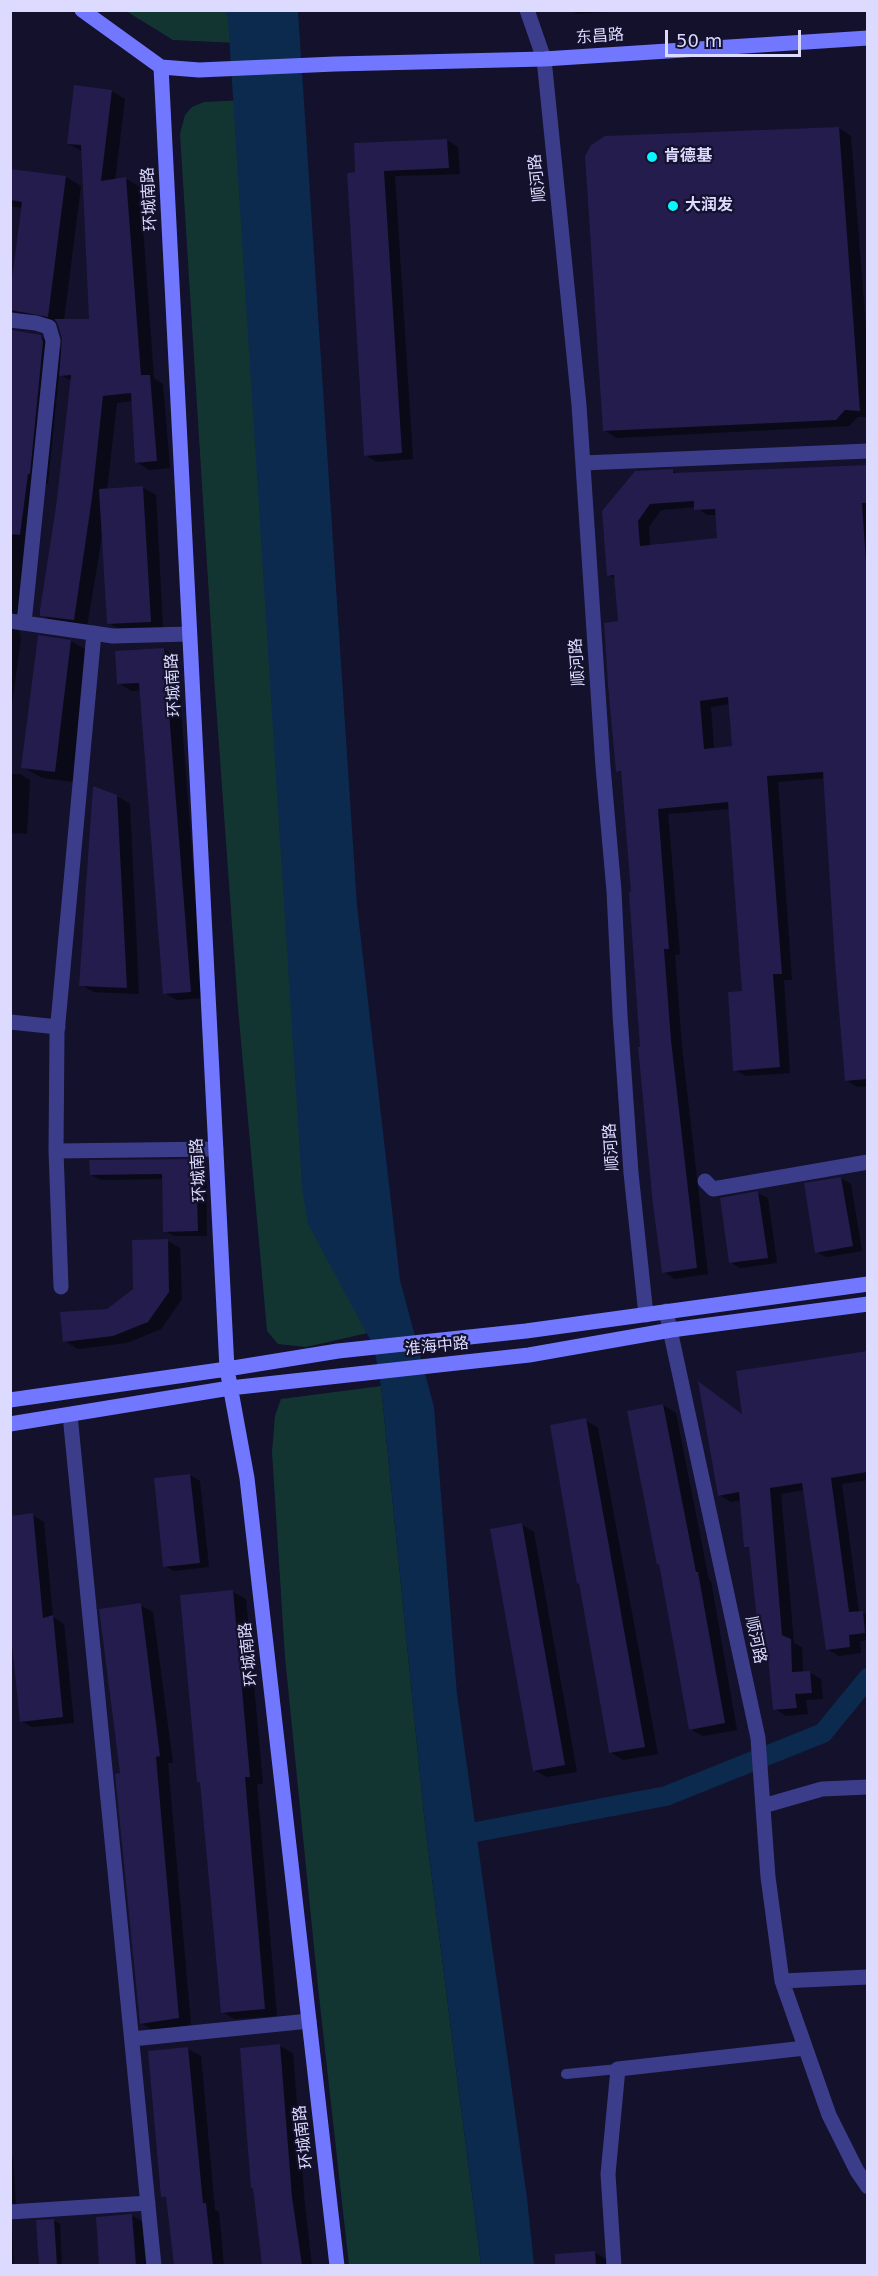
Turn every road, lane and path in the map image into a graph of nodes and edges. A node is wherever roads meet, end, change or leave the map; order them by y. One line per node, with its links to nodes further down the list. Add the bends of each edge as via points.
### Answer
1 (82, 10): 5 (main road)
2 (528, 10): 4 (street, 顺河路)
3 (867, 38): 4 (main road, 东昌路)
4 (544, 59): 5 (main road, 东昌路, via 199,70); 8 (street, 顺河路)
5 (161, 67): 11 (main road, 环城南路)
6 (10, 320): 9 (street, via 50,327 52,341)
7 (867, 451): 8 (street)
8 (583, 463): 22 (street, 顺河路, via 620,1015)
9 (17, 622): 10 (street)
10 (94, 633): 11 (street); 13 (street)
11 (189, 634): 14 (main road, 环城南路)
12 (10, 1022): 13 (street)
13 (58, 1027): 15 (street)
14 (216, 1149): 15 (street); 24 (main road, 环城南路)
15 (56, 1151): 19 (street)
16 (867, 1162): 17 (street, via 712,1189)
17 (705, 1181)
18 (867, 1284): 21 (main road, 淮海中路)
19 (61, 1287)
20 (867, 1304): 23 (main road, 淮海中路)
21 (666, 1311): 22 (main road, 淮海中路); 23 (street, 顺河路)
22 (646, 1314): 24 (main road, 淮海中路, via 338,1351)
23 (671, 1330): 25 (main road, 淮海中路, via 529,1355); 30 (street, 顺河路, via 758,1738)
24 (227, 1370): 25 (main road, 环城南路); 26 (main road, 淮海中路)
25 (230, 1388): 27 (main road, 淮海中路); 33 (main road, 环城南路, via 248,1478)
26 (10, 1400)
27 (70, 1414): 28 (main road, 淮海中路); 34 (street)
28 (10, 1424)
29 (867, 1788): 30 (street, via 822,1789)
30 (763, 1802): 32 (street, 顺河路)
31 (867, 1977): 32 (street)
32 (782, 1981): 35 (street, 顺河路)
33 (309, 2021): 34 (street); 42 (main road, 环城南路)
34 (132, 2039): 39 (street)
35 (805, 2048): 36 (street); 38 (street, 顺河路, via 829,2115)
36 (618, 2068): 37 (lane); 43 (street, via 608,2174)
37 (566, 2074)
38 (867, 2187)
39 (148, 2203): 40 (street); 41 (street)
40 (10, 2212)
41 (154, 2265)
42 (337, 2265)
43 (614, 2265)

